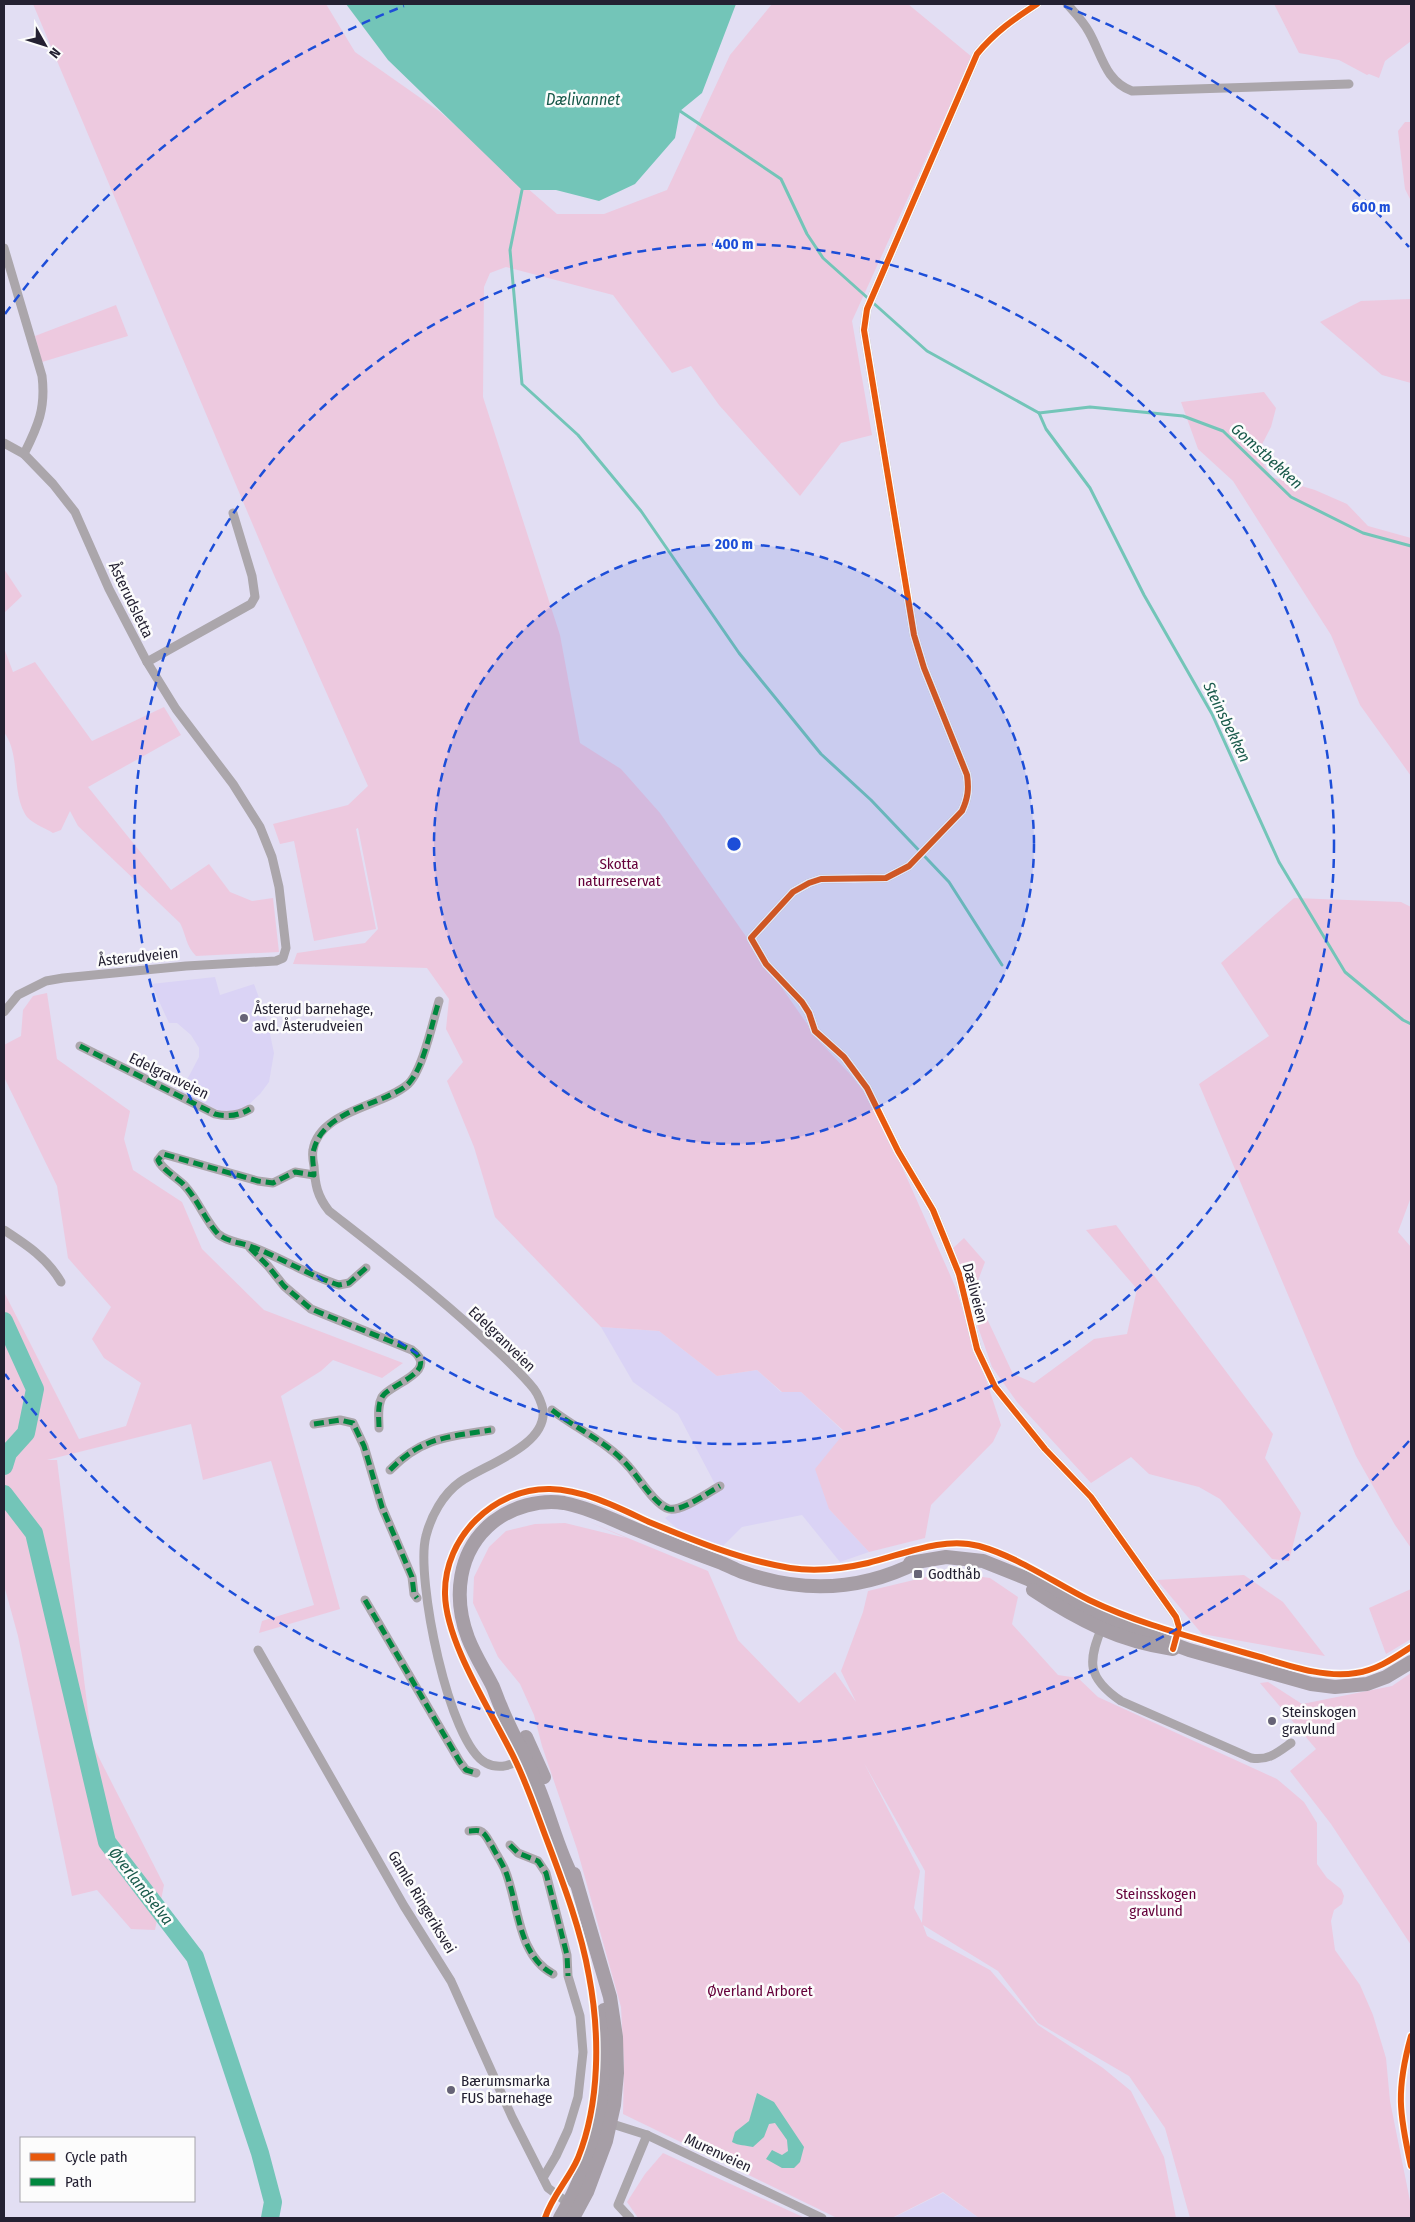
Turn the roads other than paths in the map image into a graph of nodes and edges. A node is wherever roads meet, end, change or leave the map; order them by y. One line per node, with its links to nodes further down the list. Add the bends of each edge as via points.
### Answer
1 (1038, 4): 28 (street, Dæliveien, via 1004,25 977,54 864,319 914,635 967,775 967,802 909,866 886,878 820,879 809,883 793,892 750,938 766,964 802,1002 815,1031 844,1057 867,1088 939,1224 959,1274 977,1349 987,1373 1007,1404 1044,1449 1101,1510 1176,1616 1179,1627)
2 (1067, 4): 3 (street, via 1088,30 1110,75 1119,86 1132,90)
3 (1349, 84)
4 (4, 248): 6 (street, via 44,392 42,414)
5 (4, 443): 6 (street, Åsterudsletta)
6 (24, 454): 8 (street, Åsterudsletta, via 75,512 109,589)
7 (233, 513): 8 (street, via 252,576 255,597 251,604)
8 (147, 662): 9 (street, Åsterudsletta, via 176,709 233,784 260,827 279,887 286,948)
9 (283, 958): 11 (street, Åsterudveien, via 63,978 34,986 18,995)
10 (439, 1001): 14 (street, Edelgranveien, via 417,1072 408,1085 326,1127 313,1150)
11 (4, 1009)
12 (80, 1046): 13 (street, Edelgranveien, via 215,1114 226,1116)
13 (250, 1109)
14 (314, 1175): 16 (street, via 295,1172 273,1183 258,1181 162,1154 158,1160 160,1164 194,1195 219,1235); 32 (street, Edelgranveien, via 315,1189 329,1211 453,1311 514,1366 536,1391 543,1410 539,1428 519,1449 459,1483 445,1497 425,1538 424,1561 426,1598 436,1655 466,1742 478,1758 492,1765 508,1766)
15 (4, 1230): 18 (street, via 36,1250 53,1267)
16 (246, 1245): 17 (street, via 339,1285 349,1283); 21 (street, via 284,1286 311,1309 418,1355 419,1368 414,1374 382,1398 378,1407)
17 (366, 1268)
18 (61, 1282)
19 (552, 1410): 24 (street, via 603,1442 628,1466 657,1502 668,1509 678,1509)
20 (314, 1424): 25 (street, via 340,1420 353,1423 364,1446 382,1507 412,1577)
21 (379, 1428)
22 (491, 1430): 23 (street, via 421,1445)
23 (390, 1470)
24 (720, 1486)
25 (417, 1598)
26 (365, 1600): 33 (street, via 460,1762 466,1770)
27 (1104, 1624): 28 (main road); 31 (street, via 1092,1666 1096,1679 1121,1701 1250,1758 1271,1758); 32 (main road, via 1028,1579 983,1561 946,1557 918,1562 897,1573 820,1588 741,1572 591,1511 564,1503 538,1503 496,1519 478,1537 462,1572 459,1595 468,1640 494,1689 508,1706)
28 (1174, 1646): 30 (main road, via 1311,1684 1335,1687 1372,1682)
29 (258, 1650): 39 (street, Gamle Ringeriksvei, via 404,1906 451,1981)
30 (1411, 1662)
31 (1291, 1743)
32 (530, 1756): 37 (main road, via 563,1828 604,1984)
33 (476, 1773)
34 (469, 1831): 36 (street, via 484,1834 499,1858 533,1958)
35 (510, 1845): 39 (street, via 518,1853 538,1861 546,1873 580,2016 583,2052 578,2097 568,2130)
36 (553, 1974)
37 (604, 2122): 38 (street, Murenveien); 40 (main road, via 595,2174)
38 (647, 2135): 42 (street, via 618,2205); 43 (street, Murenveien)
39 (543, 2178): 40 (street, Gamle Ringeriksvei, via 548,2188)
40 (573, 2211): 41 (main road)
41 (560, 2218)
42 (630, 2218)
43 (822, 2218)

